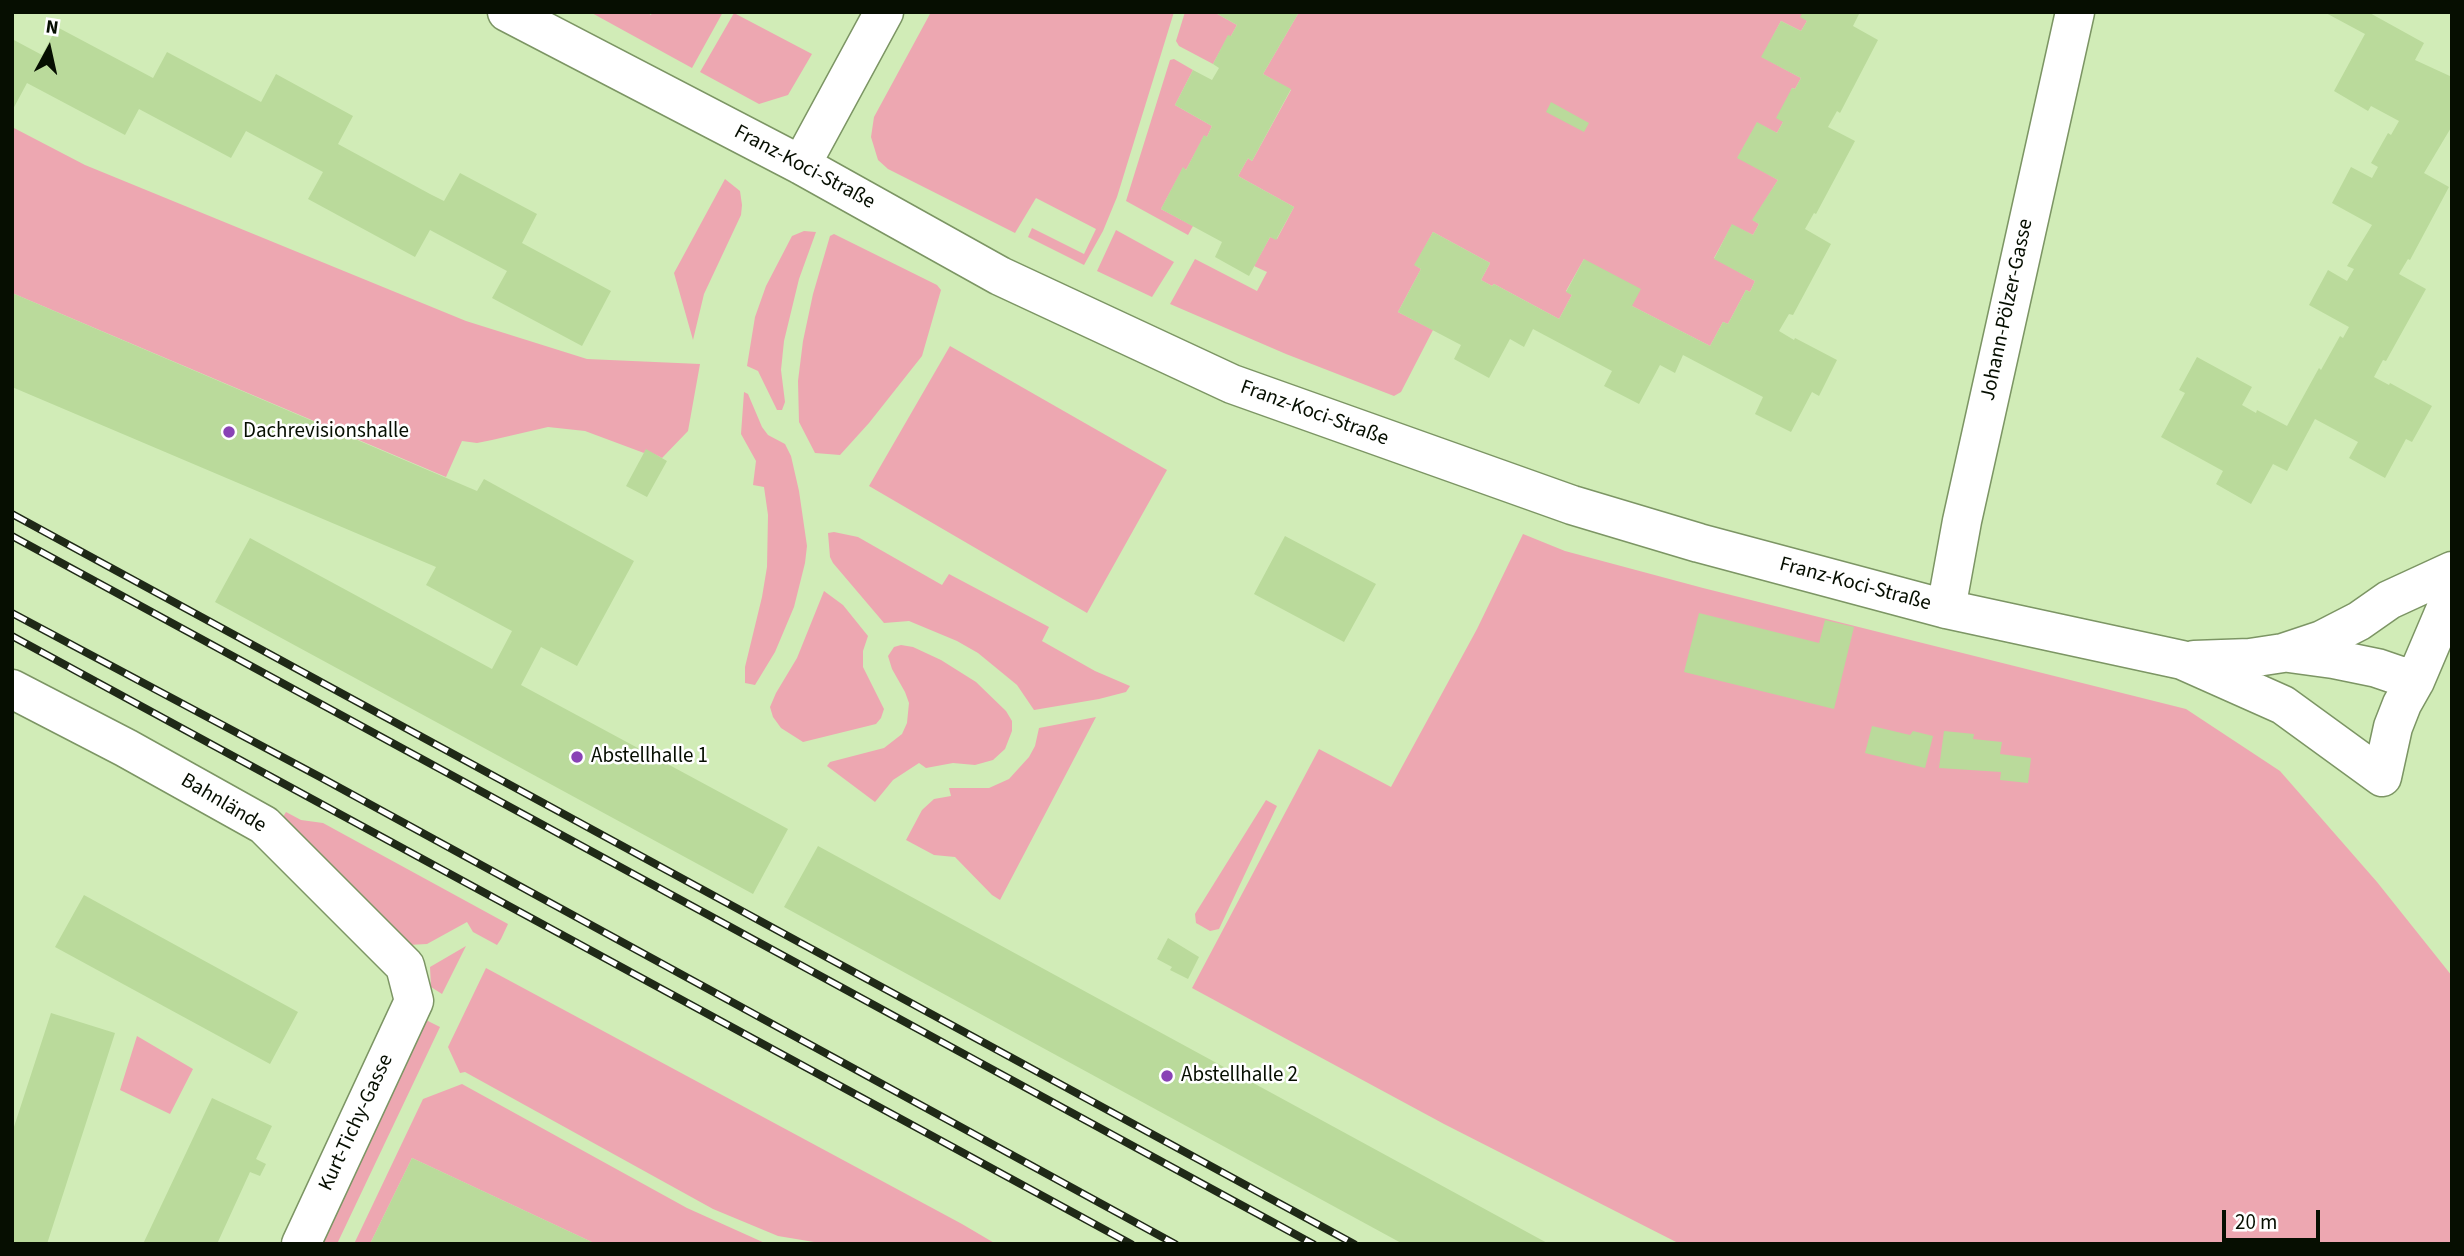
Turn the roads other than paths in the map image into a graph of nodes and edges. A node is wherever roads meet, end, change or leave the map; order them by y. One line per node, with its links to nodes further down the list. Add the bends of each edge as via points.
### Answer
1 (507, 12): 4 (street, Franz-Koci-Straße)
2 (884, 12): 4 (street)
3 (2075, 12): 7 (street, Johann-Pölzer-Gasse)
4 (801, 165): 7 (street, Franz-Koci-Straße, via 1000,276 1232,384 1572,505)
5 (2452, 571): 8 (street, Franz-Koci-Straße, via 2389,600 2322,640)
6 (2452, 594): 10 (street, Franz-Koci-Straße)
7 (1946, 609): 9 (street, Franz-Koci-Straße)
8 (2283, 653): 9 (street, Franz-Koci-Straße); 10 (street, Franz-Koci-Straße, via 2377,668)
9 (2182, 660): 10 (street, Franz-Koci-Straße, via 2283,705 2382,777 2393,727)
10 (2415, 681)
11 (12, 689): 12 (street, Bahnlände, via 264,825 405,965)
12 (414, 1001): 13 (street, Kurt-Tichy-Gasse)
13 (301, 1244)

